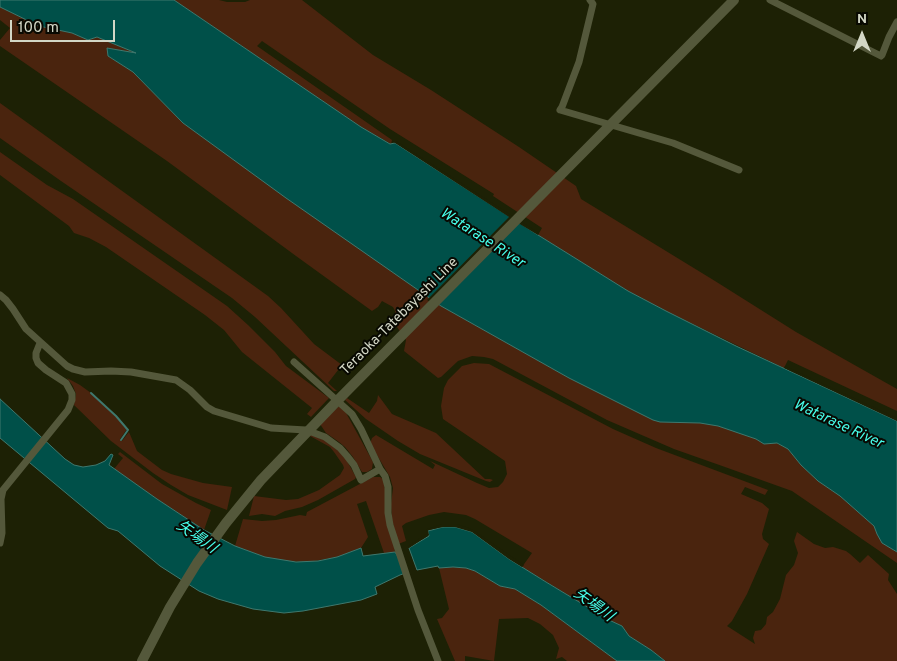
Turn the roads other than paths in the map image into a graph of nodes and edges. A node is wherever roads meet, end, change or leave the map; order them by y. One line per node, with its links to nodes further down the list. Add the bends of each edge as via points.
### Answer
1 (590, 0): 5 (street, via 593,4 579,62 560,110 673,143)
2 (734, 0): 9 (main road, Teraoka-Tatebayashi Line)
3 (770, 0): 4 (street, via 881,55)
4 (897, 22)
5 (739, 170)
6 (0, 295): 7 (street)
7 (40, 343): 10 (street, via 67,366 80,371 121,371 170,378 183,384 214,411 271,428 306,430 325,437 347,456 361,480); 11 (street, via 36,353 38,363 66,383 72,400 68,410 3,490 0,498)
8 (294, 362): 9 (street)
9 (339, 398): 10 (street, via 357,421); 12 (main road, Teraoka-Tatebayashi Line, via 226,522 170,607)
10 (380, 469): 13 (street, via 387,481 390,525)
11 (0, 543)
12 (142, 661)
13 (438, 661)

